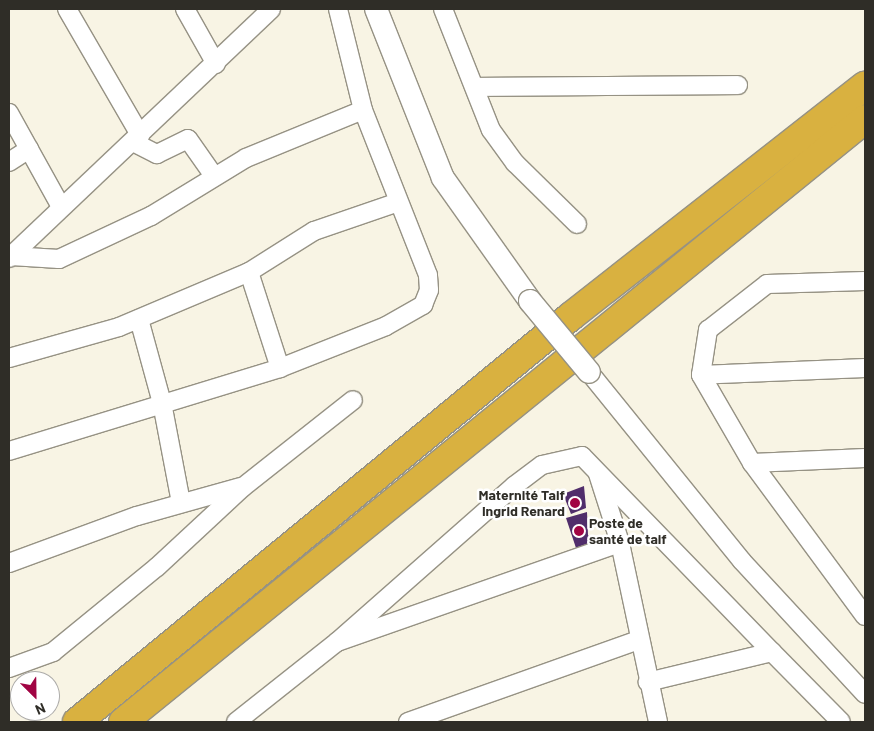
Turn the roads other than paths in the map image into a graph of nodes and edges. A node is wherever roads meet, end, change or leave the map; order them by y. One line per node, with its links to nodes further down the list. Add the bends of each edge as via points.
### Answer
1 (67, 9): 14 (street)
2 (185, 9): 7 (street)
3 (271, 9): 7 (street)
4 (338, 9): 11 (street)
5 (376, 9): 28 (street, bridge, via 443,178 530,301)
6 (443, 9): 9 (street)
7 (216, 64): 14 (street)
8 (738, 85): 9 (street)
9 (476, 86): 20 (street, via 491,130 516,162)
10 (865, 86): 47 (highway, via 570,317)
11 (363, 110): 17 (street, via 301,131); 18 (street)
12 (9, 114): 15 (street)
13 (865, 119): 48 (highway)
14 (137, 139): 17 (street, via 157,154 188,139); 19 (street)
15 (29, 149): 16 (street); 19 (street)
16 (9, 162)
17 (214, 176): 21 (street, via 151,216 59,259)
18 (396, 203): 22 (street, via 314,231); 26 (street, via 428,275 429,290 423,305 386,326)
19 (61, 207): 21 (street)
20 (577, 224)
21 (10, 257)
22 (249, 272): 24 (street); 26 (street)
23 (865, 281): 29 (street, via 767,284 708,330)
24 (139, 319): 25 (street); 31 (street)
25 (9, 358)
26 (280, 368): 31 (street)
27 (865, 368): 29 (street)
28 (589, 372): 46 (street, via 742,561)
29 (701, 375): 34 (street)
30 (353, 400): 36 (street)
31 (162, 403): 32 (street); 37 (street)
32 (9, 451)
33 (865, 458): 34 (street)
34 (752, 463): 40 (street)
35 (596, 469): 38 (street); 42 (street, via 582,456 542,465); 43 (street)
36 (243, 487): 37 (street); 44 (street, via 157,567 53,652)
37 (181, 503): 39 (street)
38 (620, 543): 41 (street); 42 (street)
39 (9, 563)
40 (865, 616)
41 (638, 640): 45 (street); 50 (street)
42 (337, 642): 49 (street)
43 (772, 652): 45 (street); 52 (street)
44 (9, 668)
45 (648, 682): 51 (street)
46 (865, 694)
47 (76, 722)
48 (123, 722)
49 (236, 722)
50 (408, 722)
51 (658, 722)
52 (841, 722)

